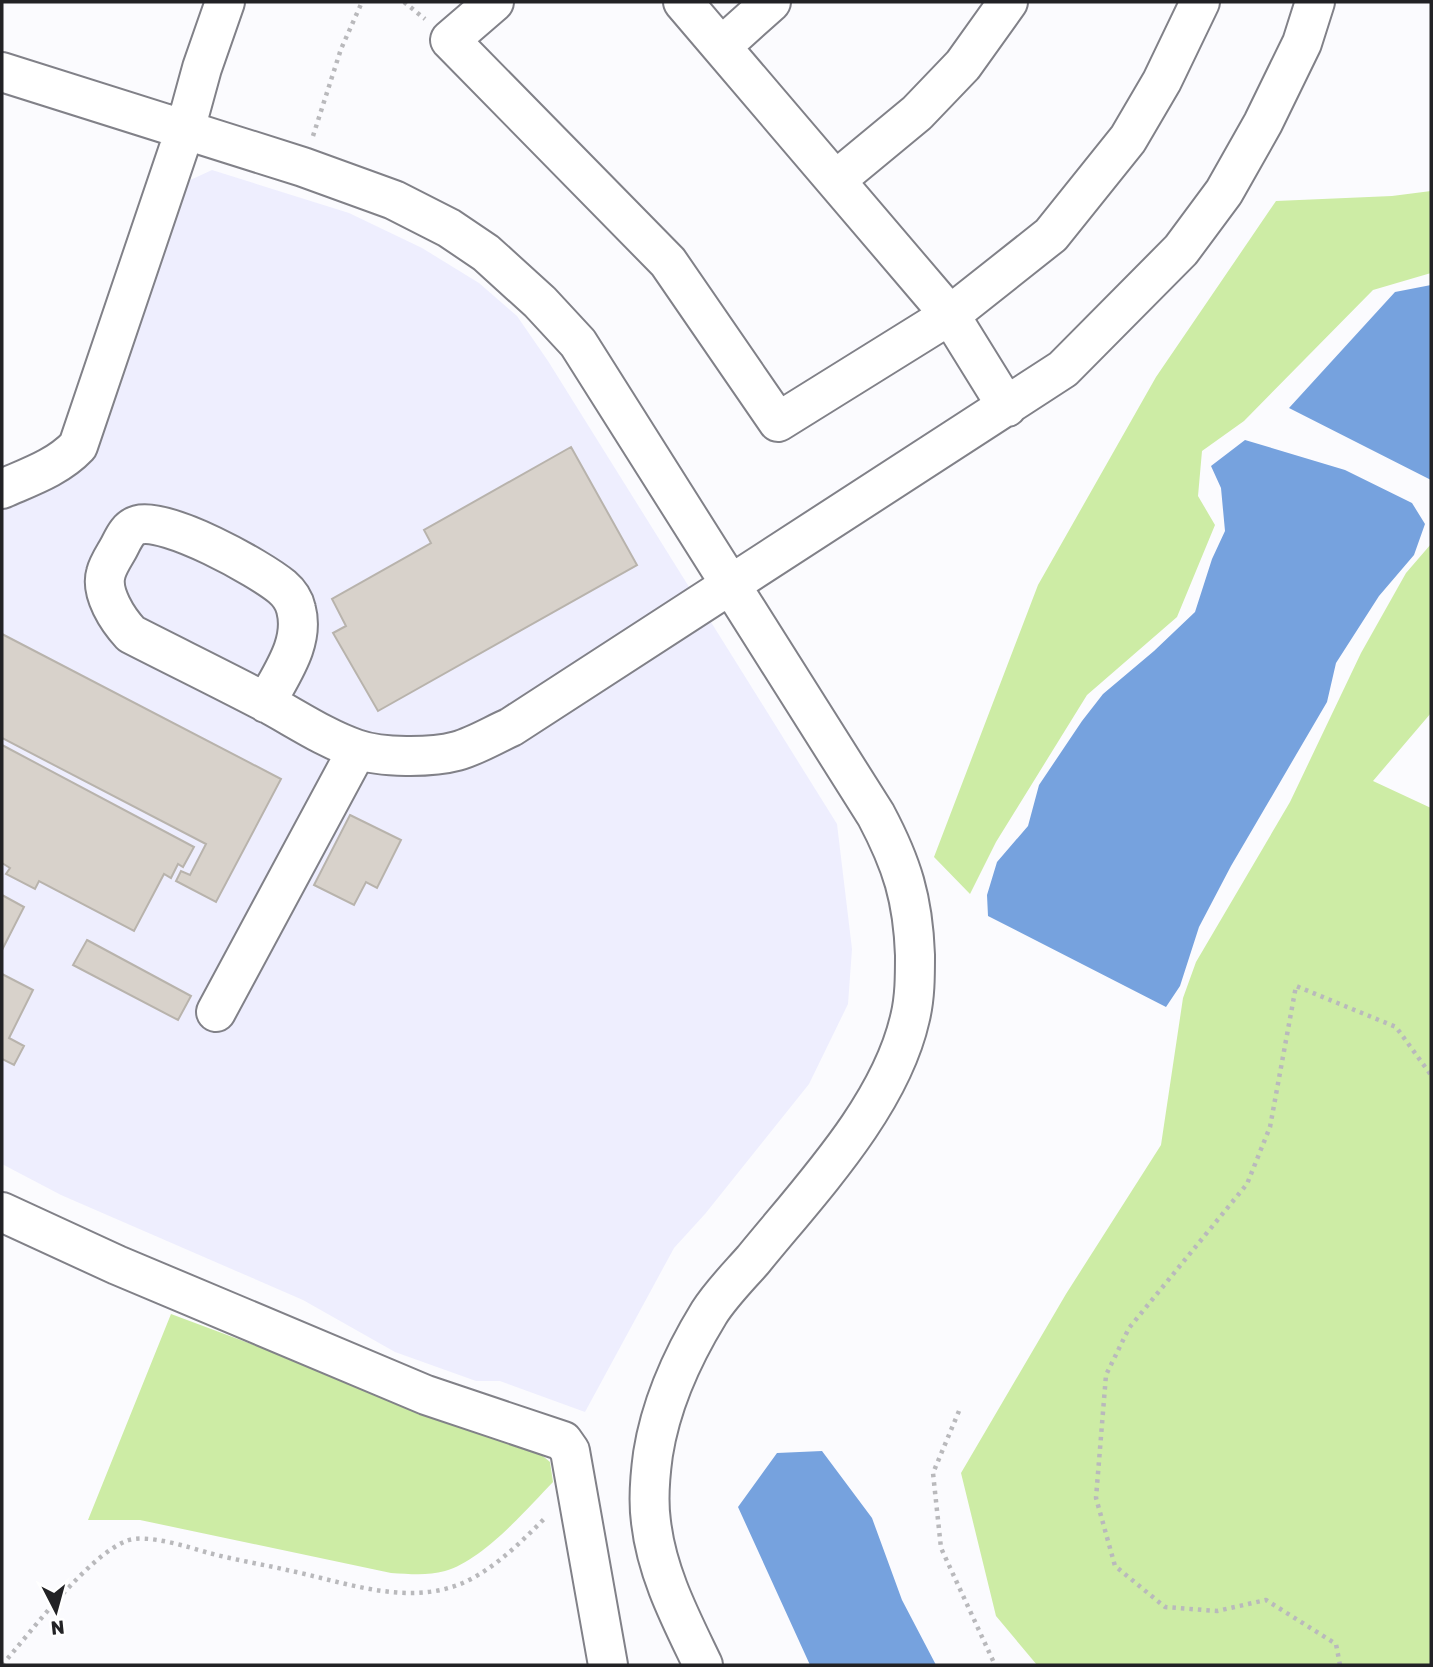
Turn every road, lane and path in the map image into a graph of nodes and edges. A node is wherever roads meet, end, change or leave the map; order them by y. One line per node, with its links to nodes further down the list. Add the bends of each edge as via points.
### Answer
1 (225, 2): 11 (street)
2 (362, 2): 12 (path, via 341,48)
3 (494, 2): 14 (street, via 450,40 668,262 778,422)
4 (683, 2): 9 (street)
5 (771, 2): 9 (street)
6 (1008, 2): 13 (street, via 963,65 917,113)
7 (1200, 2): 14 (street, via 1128,139 1091,187 1051,235)
8 (1315, 2): 15 (street, via 1263,122 1224,192 1181,250 1063,369)
9 (722, 46): 13 (street)
10 (2, 72): 11 (street)
11 (186, 130): 12 (street); 16 (street, via 78,446 65,460)
12 (303, 167): 17 (street, via 394,200 449,228 486,253 540,302 578,343)
13 (836, 180): 14 (street)
14 (950, 315): 15 (street)
15 (1007, 407): 17 (street)
16 (2, 489)
17 (732, 585): 19 (street, via 482,741 456,751 413,755); 27 (street, via 895,851 909,892 915,972 911,1018 880,1093 852,1137 710,1311 678,1370 659,1420 650,1521 664,1582)
18 (266, 703): 18 (street, via 131,634 120,623 105,574 135,526 150,523 189,534 281,586 292,597 297,611 295,647); 19 (street)
19 (357, 750): 20 (street)
20 (216, 1012)
21 (1431, 1075): 29 (path, via 1396,1027 1296,986 1270,1127 1248,1184 1129,1328 1106,1375 1096,1498 1115,1566 1165,1607 1217,1611 1266,1600 1336,1644)
22 (2, 1212): 24 (street, via 426,1395 563,1441 570,1451)
23 (959, 1411): 28 (path, via 933,1473 941,1548)
24 (575, 1489): 25 (path, via 503,1559 469,1580 431,1591 386,1591 186,1546 128,1540 89,1567); 26 (street)
25 (2, 1665)
26 (608, 1665)
27 (704, 1665)
28 (995, 1665)
29 (1340, 1665)

